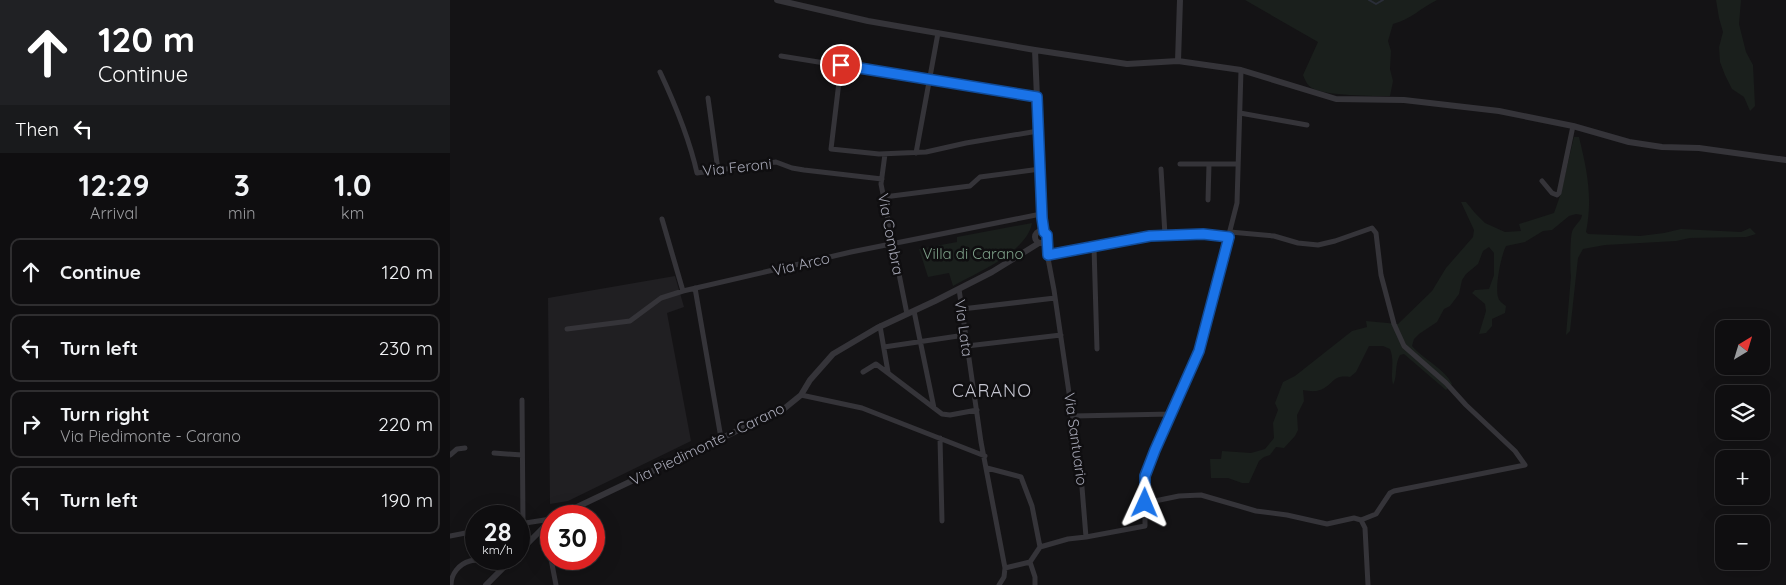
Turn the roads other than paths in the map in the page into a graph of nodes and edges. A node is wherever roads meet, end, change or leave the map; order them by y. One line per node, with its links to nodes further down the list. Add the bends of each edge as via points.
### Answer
1 (777, 0): 3 (street)
2 (1180, 0): 6 (street)
3 (938, 33): 4 (street); 10 (street)
4 (1035, 50): 6 (street, via 1128,64); 11 (street)
5 (781, 56): 7 (street)
6 (1178, 61): 8 (street)
7 (841, 65): 10 (street); 18 (street, via 831,149)
8 (1241, 70): 13 (street); 15 (street, via 1336,98 1404,100 1500,111)
9 (660, 72): 25 (street, Via Feroni, via 681,119 697,173)
10 (931, 80): 11 (street); 17 (street)
11 (1037, 97): 16 (street)
12 (708, 98): 25 (street)
13 (1240, 114): 14 (street); 22 (street)
14 (1306, 125)
15 (1573, 126): 19 (street, via 1629,142); 27 (street, via 1560,193 1552,193)
16 (1038, 131): 17 (street); 23 (street)
17 (916, 153): 18 (street)
18 (885, 154): 26 (street, Via Combra)
19 (1786, 160)
20 (1180, 164): 21 (street)
21 (1209, 164): 22 (street); 29 (street)
22 (1238, 164): 34 (street, via 1237,203)
23 (1040, 169): 28 (street, via 980,177 970,186); 30 (street)
24 (1161, 169): 33 (street)
25 (718, 170): 26 (street, Via Feroni, via 776,162 804,170)
26 (882, 179): 28 (street, Via Combra)
27 (1542, 181)
28 (884, 198): 37 (street, Via Combra)
29 (1208, 200)
30 (1042, 216): 32 (street); 37 (street, Via Arco)
31 (662, 219): 43 (street)
32 (1042, 231): 35 (street, Via Piedimonte - Carano, via 1035,233); 36 (street, via 1047,235)
33 (1165, 235): 34 (street); 38 (street)
34 (1230, 235): 62 (street, via 1199,351); 75 (street, via 1274,236 1318,245 1372,228 1376,233 1381,275 1400,340 1515,451 1525,465 1394,491 1376,514)
35 (1034, 237): 36 (street); 39 (street, Via Piedimonte - Carano)
36 (1043, 242): 39 (street, Via Piedimonte - Carano); 40 (street, Via Santuario)
37 (894, 244): 41 (street, Via Arco); 47 (street, Via Combra)
38 (1094, 247): 40 (street); 55 (street)
39 (1024, 251): 42 (street, Via Piedimonte - Carano)
40 (1047, 254): 44 (street, Via Santuario)
41 (695, 288): 43 (street, Via Arco); 64 (street)
42 (959, 289): 45 (street, Via Lata); 46 (street, Via Piedimonte - Carano)
43 (683, 291): 49 (street, Via Arco, via 661,298 630,321)
44 (1055, 298): 45 (street); 51 (street, Via Santuario)
45 (962, 309): 50 (street, Via Lata)
46 (914, 311): 47 (street, Via Piedimonte - Carano); 52 (street)
47 (907, 314): 48 (street, Via Piedimonte - Carano)
48 (880, 326): 54 (street); 58 (street, Via Piedimonte - Carano, via 833,354)
49 (568, 329)
50 (965, 335): 52 (street); 53 (street, Via Lata)
51 (1061, 335): 53 (street); 63 (street, Via Santuario)
52 (920, 342): 54 (street); 60 (street)
53 (967, 346): 61 (street, Via Lata)
54 (884, 347): 57 (street)
55 (1097, 349)
56 (863, 372): 57 (street, via 876,364)
57 (888, 372): 60 (street)
58 (801, 394): 64 (street, Via Piedimonte - Carano, via 786,408); 65 (street, via 862,408)
59 (522, 400): 69 (street)
60 (934, 408): 61 (street, via 950,415)
61 (976, 410): 70 (street, Via Lata)
62 (1172, 414): 63 (street); 72 (street, via 1145,476)
63 (1073, 416): 80 (street, Via Santuario, via 1082,475)
64 (721, 438): 74 (street, Via Piedimonte - Carano)
65 (940, 438): 70 (street); 76 (street)
66 (465, 448): 68 (street, via 456,449)
67 (494, 453): 69 (street)
68 (450, 455)
69 (522, 455): 73 (street)
70 (984, 456): 71 (street, Via Lata)
71 (987, 468): 82 (street, via 1021,478 1032,506); 85 (street, Via Lata)
72 (1145, 503): 75 (street, via 1201,495 1256,511 1328,524 1354,518); 80 (street, via 1146,526)
73 (521, 505)
74 (581, 505)
75 (1362, 520): 93 (street)
76 (942, 521)
77 (540, 531): 81 (street)
78 (465, 533): 79 (street)
79 (450, 536)
80 (1086, 536): 82 (street)
81 (530, 541)
82 (1040, 547): 83 (street)
83 (1030, 562): 85 (street); 92 (street)
84 (465, 563): 88 (street, via 452,575)
85 (1005, 568): 91 (street, Via Lata)
86 (501, 570): 89 (street)
87 (553, 570): 90 (street)
88 (451, 585)
89 (486, 585)
90 (556, 585)
91 (1001, 585)
92 (1035, 585)
93 (1368, 585)

